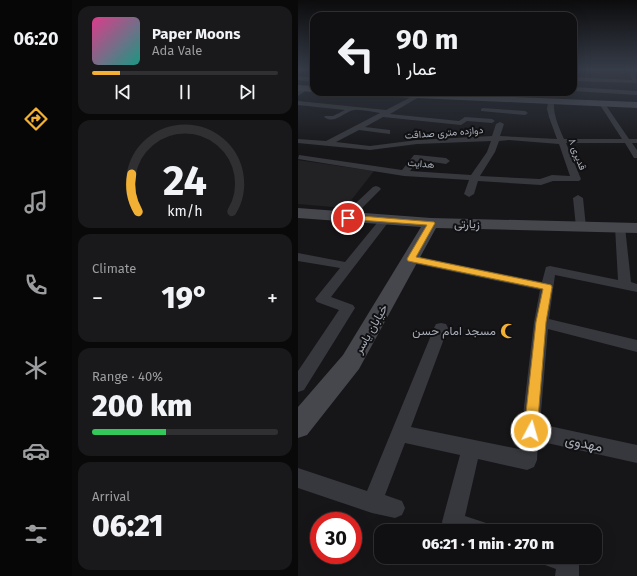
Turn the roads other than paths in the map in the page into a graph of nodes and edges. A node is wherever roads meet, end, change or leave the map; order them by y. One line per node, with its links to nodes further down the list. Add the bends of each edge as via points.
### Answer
1 (416, 97): 16 (street, via 403,107)
2 (450, 97): 3 (main road)
3 (454, 97): 4 (main road)
4 (504, 97): 6 (main road); 7 (main road); 14 (street)
5 (618, 97): 7 (street)
6 (551, 102): 11 (main road); 28 (street, قدیری ۸, via 552,117)
7 (621, 102): 9 (main road)
8 (298, 103): 10 (street)
9 (637, 104): 11 (main road)
10 (320, 105): 12 (street); 15 (street)
11 (602, 105): 26 (street)
12 (353, 108): 16 (street); 18 (street, via 334,118)
13 (483, 110): 14 (street)
14 (503, 112): 17 (street)
15 (307, 113)
16 (386, 113): 19 (street); 22 (street)
17 (525, 113)
18 (326, 117)
19 (436, 120): 20 (street); 23 (street)
20 (492, 121)
21 (500, 124): 25 (street)
22 (359, 128): 24 (street); 30 (street)
23 (430, 129)
24 (387, 132)
25 (496, 138): 28 (street, دوازده متری صداقت); 31 (street, دوازده متری صداقت, via 417,142); 37 (street, via 491,152)
26 (626, 140): 28 (street, دوازده متری صداقت); 29 (street, دوازده متری صداقت); 33 (street)
27 (298, 141): 30 (street, دوازده متری صداقت)
28 (562, 141): 38 (street, قدیری ۸, via 576,179 552,178)
29 (637, 141)
30 (328, 144): 31 (street, دوازده متری صداقت); 34 (street)
31 (378, 148): 32 (street)
32 (395, 152)
33 (637, 156)
34 (299, 157): 36 (street, هدایت)
35 (446, 161): 36 (street, via 417,157)
36 (404, 173): 37 (street, هدایت)
37 (474, 178): 38 (street, هدایت); 40 (street)
38 (541, 182)
39 (376, 189): 43 (street)
40 (469, 194)
41 (578, 198): 46 (street)
42 (298, 213): 43 (main road, زیارتی)
43 (348, 218): 44 (main road, زیارتی)
44 (385, 220): 45 (main road, زیارتی); 51 (street)
45 (431, 223): 46 (main road, زیارتی); 50 (main road, خیابان یاسر)
46 (581, 227): 47 (main road, زیارتی)
47 (620, 227): 48 (main road, زیارتی); 52 (street)
48 (637, 228)
49 (298, 257): 51 (street)
50 (411, 259): 53 (street); 58 (main road, خیابان یاسر, via 351,362)
51 (348, 266): 57 (street, via 322,299 348,308)
52 (631, 286): 53 (street, via 550,270)
53 (547, 287): 54 (street)
54 (541, 322): 56 (street); 59 (street)
55 (441, 328): 60 (street)
56 (637, 346)
57 (298, 385)
58 (298, 426)
59 (531, 431): 61 (street, via 527,460); 62 (street, مهدوی)
60 (399, 433): 61 (street); 64 (street)
61 (471, 449): 66 (street, via 453,522)
62 (637, 454)
63 (298, 478): 64 (street)
64 (372, 503): 65 (street)
65 (395, 508)
66 (459, 524)

